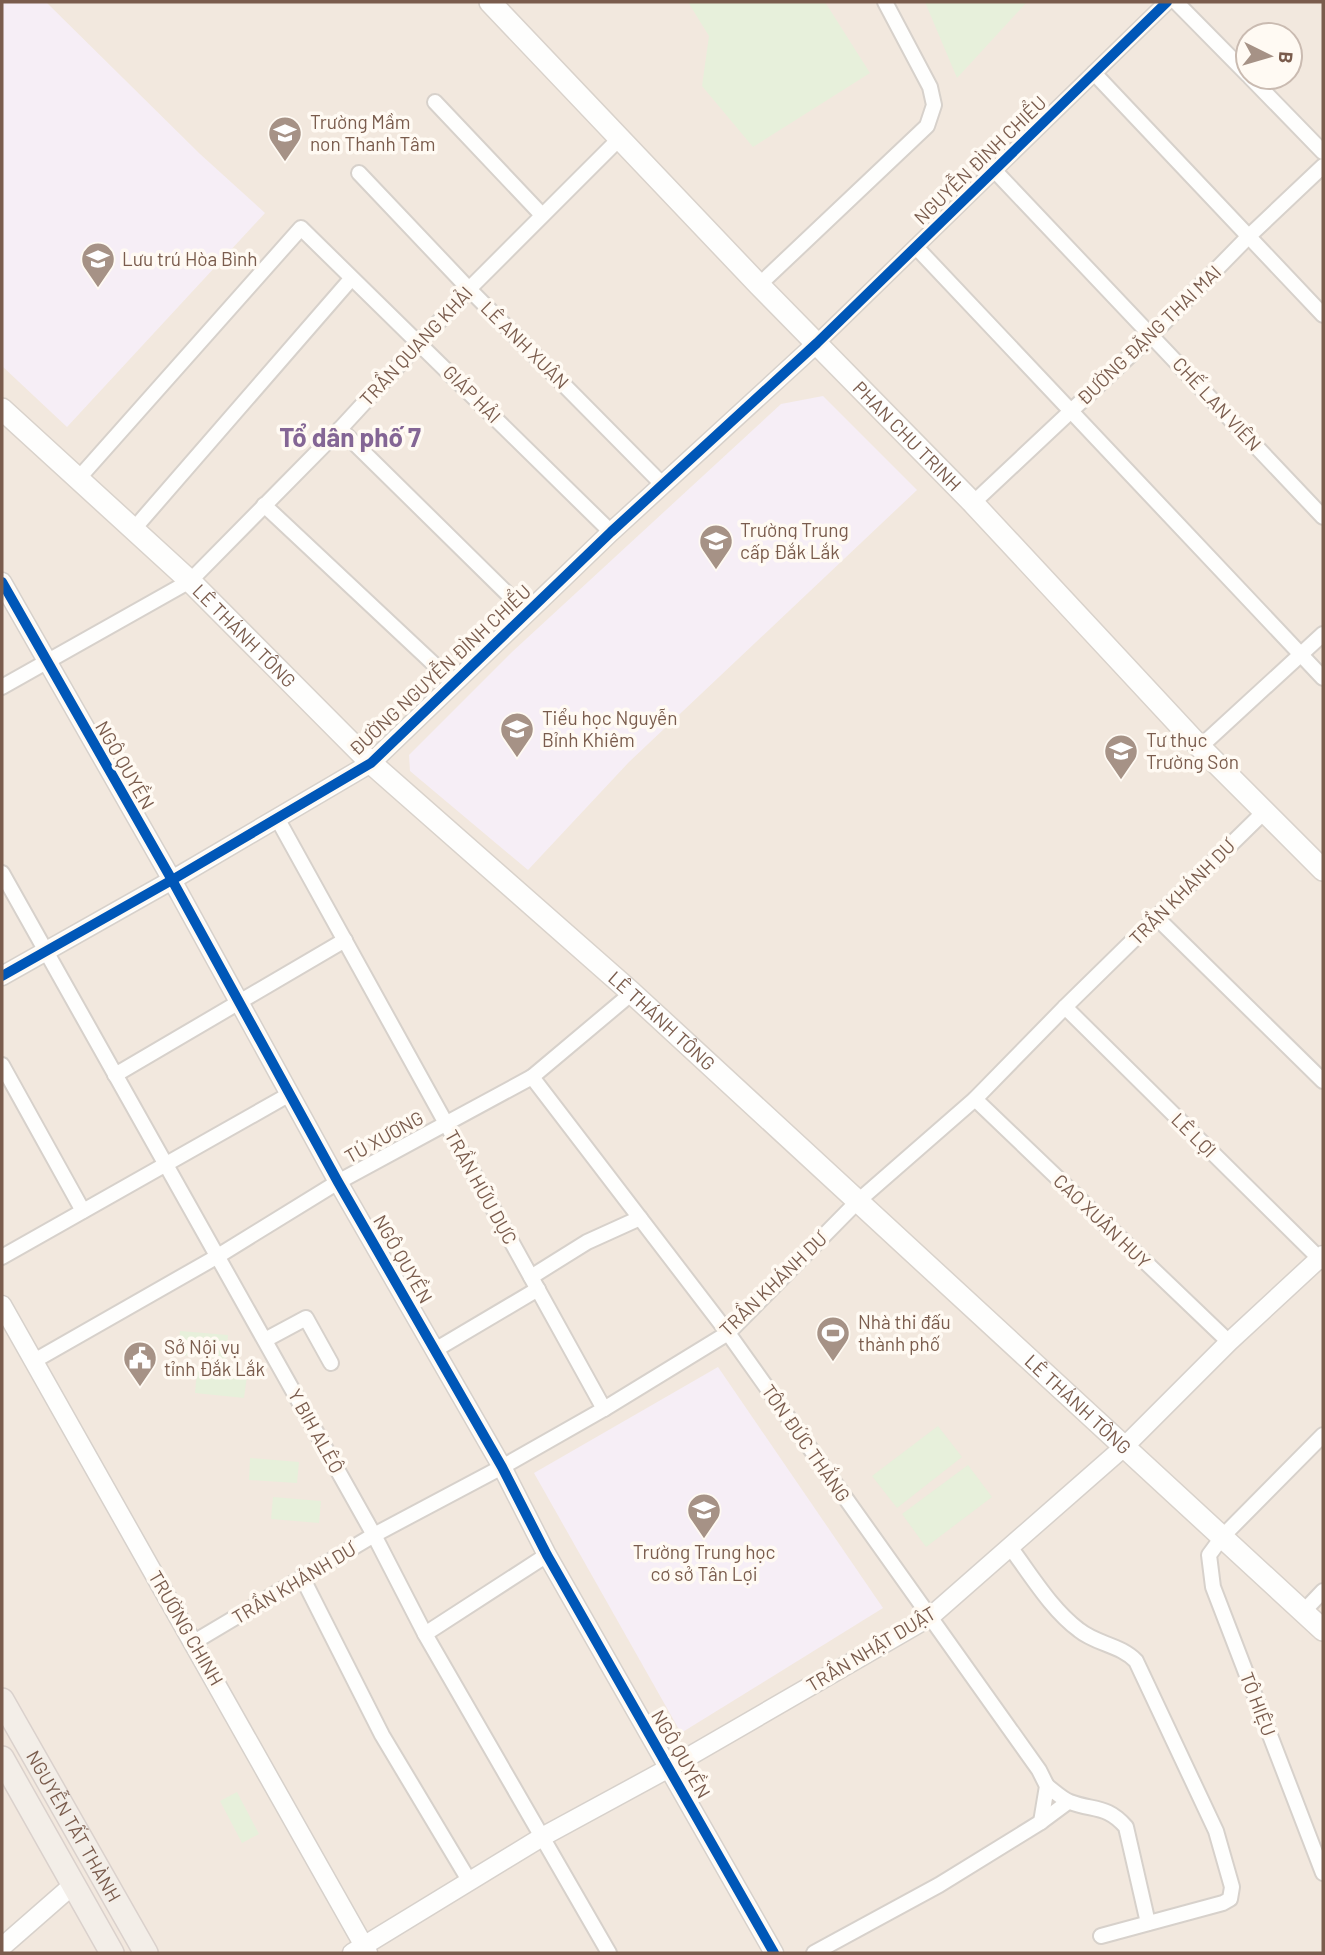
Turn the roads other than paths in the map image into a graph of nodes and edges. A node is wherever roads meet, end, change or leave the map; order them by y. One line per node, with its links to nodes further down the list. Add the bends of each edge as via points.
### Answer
1 (490, 2): 9 (main road, PHAN CHU TRINH)
2 (885, 2): 18 (street, via 930,87 934,105 927,126)
3 (1167, 2): 6 (street, NGUYỄN ĐÌNH CHIỂU)
4 (1177, 2): 5 (street)
5 (1234, 61)
6 (1094, 73): 12 (street, NGUYỄN ĐÌNH CHIỂU); 15 (street)
7 (1264, 91): 10 (street)
8 (435, 102): 14 (street)
9 (619, 138): 14 (street, TRẦN QUANG KHẢI); 18 (main road, PHAN CHU TRINH)
10 (1323, 152)
11 (1323, 166): 15 (street, ĐƯỜNG ĐẶNG THAI MAI)
12 (995, 171): 16 (street, NGUYỄN ĐÌNH CHIỂU); 21 (street, CHẾ LAN VIÊN)
13 (359, 173): 19 (street, LÊ ANH XUÂN)
14 (542, 215): 19 (street, TRẦN QUANG KHẢI)
15 (1248, 237): 20 (street); 21 (street, ĐƯỜNG ĐẶNG THAI MAI)
16 (916, 247): 23 (street, NGUYỄN ĐÌNH CHIỂU); 25 (street)
17 (351, 279): 22 (street, GIÁP HẢI); 27 (street, GIÁP HẢI, via 300,228); 32 (street)
18 (759, 285): 23 (main road, PHAN CHU TRINH)
19 (469, 289): 22 (street, TRẦN QUANG KHẢI); 28 (street, LÊ ANH XUÂN)
20 (1323, 315)
21 (1152, 335): 25 (street, ĐƯỜNG ĐẶNG THAI MAI); 31 (street, CHẾ LAN VIÊN)
22 (419, 342): 26 (street, TRẦN QUANG KHẢI); 33 (street, GIÁP HẢI)
23 (817, 343): 28 (street, ĐƯỜNG NGUYỄN ĐÌNH CHIỂU); 29 (main road, PHAN CHU TRINH)
24 (2, 410): 27 (main road, LÊ THÁNH TÔNG)
25 (1072, 410): 29 (street, ĐƯỜNG ĐẶNG THAI MAI); 38 (street)
26 (340, 429): 30 (street, TRẦN QUANG KHẢI); 36 (street)
27 (78, 479): 32 (main road, LÊ THÁNH TÔNG)
28 (663, 485): 33 (street, ĐƯỜNG NGUYỄN ĐÌNH CHIỂU)
29 (973, 503): 43 (main road, PHAN CHU TRINH)
30 (264, 505): 34 (street, TRẦN QUANG KHẢI); 41 (street)
31 (1323, 517)
32 (133, 530): 34 (main road, LÊ THÁNH TÔNG)
33 (611, 532): 36 (street, ĐƯỜNG NGUYỄN ĐÌNH CHIỂU)
34 (190, 581): 39 (street, TRẦN QUANG KHẢI); 44 (main road, LÊ THÁNH TÔNG)
35 (2, 583): 39 (street, NGÔ QUYỀN)
36 (527, 613): 41 (street, ĐƯỜNG NGUYỄN ĐÌNH CHIỂU)
37 (1323, 634): 38 (street)
38 (1301, 655): 40 (street); 43 (street)
39 (46, 662): 42 (street, TRẦN QUANG KHẢI); 49 (street, NGÔ QUYỀN)
40 (1323, 678)
41 (454, 683): 44 (street, ĐƯỜNG NGUYỄN ĐÌNH CHIỂU)
42 (2, 687)
43 (1200, 747): 45 (main road, PHAN CHU TRINH)
44 (371, 763): 46 (street, ĐƯỜNG NGUYỄN ĐÌNH CHIỂU); 54 (main road, LÊ THÁNH TÔNG)
45 (1265, 811): 47 (main road, PHAN CHU TRINH); 50 (street, TRẦN KHÁNH DƯ)
46 (277, 818): 49 (street, ĐƯỜNG NGUYỄN ĐÌNH CHIỂU); 51 (street, TRẦN HỮU DỰC)
47 (1323, 870)
48 (2, 873): 52 (street, Y BIH ALÊÔ)
49 (172, 880): 52 (street, ĐƯỜNG NGUYỄN ĐÌNH CHIỂU); 55 (street, NGÔ QUYỀN)
50 (1157, 918): 56 (street, TRẦN KHÁNH DƯ); 60 (street)
51 (345, 940): 55 (street); 63 (street, TRẦN HỮU DỰC)
52 (44, 951): 53 (street, ĐƯỜNG NGUYỄN ĐÌNH CHIỂU); 58 (street, Y BIH ALÊÔ)
53 (2, 976)
54 (632, 993): 59 (street, TÚ XƯƠNG); 66 (main road, LÊ THÁNH TÔNG)
55 (239, 1002): 58 (street); 61 (street, NGÔ QUYỀN)
56 (1065, 1007): 62 (street, TRẦN KHÁNH DƯ); 71 (street, LÊ LỢI)
57 (2, 1065): 67 (street)
58 (115, 1075): 64 (street, Y BIH ALÊÔ)
59 (533, 1077): 63 (street, TÚ XƯƠNG); 68 (street, TÔN ĐỨC THẮNG)
60 (1323, 1081)
61 (290, 1094): 64 (street); 65 (street, NGÔ QUYỀN)
62 (975, 1099): 66 (street, TRẦN KHÁNH DƯ); 76 (street, CAO XUÂN HUY)
63 (446, 1124): 65 (street, TÚ XƯƠNG); 72 (street, TRẦN HỮU DỰC)
64 (165, 1164): 67 (street); 69 (street, Y BIH ALÊÔ)
65 (338, 1182): 69 (street, TÚ XƯƠNG); 77 (street, NGÔ QUYỀN)
66 (857, 1202): 74 (street, TRẦN KHÁNH DƯ); 82 (main road, LÊ THÁNH TÔNG)
67 (83, 1211): 70 (street)
68 (640, 1217): 72 (street, via 587,1242); 74 (street, TÔN ĐỨC THẮNG)
69 (218, 1256): 75 (street, Y BIH ALÊÔ); 78 (street, TÚ XƯƠNG)
70 (2, 1257)
71 (1322, 1259): 76 (street, TRẦN NHẬT DUẬT)
72 (535, 1283): 77 (street); 80 (street, TRẦN HỮU DỰC)
73 (2, 1305): 78 (street, TRƯỜNG CHINH)
74 (727, 1333): 80 (street, TRẦN KHÁNH DƯ); 91 (street, TÔN ĐỨC THẮNG)
75 (265, 1340): 79 (street, via 306,1318); 84 (street, Y BIH ALÊÔ)
76 (1229, 1342): 82 (street, TRẦN NHẬT DUẬT)
77 (435, 1350): 83 (street, NGÔ QUYỀN)
78 (34, 1361): 94 (street, TRƯỜNG CHINH)
79 (331, 1363)
80 (604, 1409): 83 (street, TRẦN KHÁNH DƯ)
81 (1323, 1435): 85 (street)
82 (1125, 1446): 85 (main road, LÊ THÁNH TÔNG); 86 (street, TRẦN NHẬT DUẬT)
83 (502, 1467): 84 (street, TRẦN KHÁNH DƯ); 87 (street, NGÔ QUYỀN)
84 (374, 1535): 88 (street, TRẦN KHÁNH DƯ); 93 (street, Y BIH ALÊÔ)
85 (1223, 1536): 90 (main road, LÊ THÁNH TÔNG); 103 (street, TÔ HIỆU, via 1209,1555 1213,1587)
86 (1010, 1547): 91 (street, TRẦN NHẬT DUẬT); 106 (street, via 1063,1616 1081,1632 1136,1661 1216,1831 1232,1887 1230,1899)
87 (547, 1555): 93 (street); 97 (street, NGÔ QUYỀN)
88 (302, 1577): 94 (street, TRẦN KHÁNH DƯ); 104 (street, via 382,1735)
89 (1323, 1591): 90 (street)
90 (1303, 1612): 92 (main road, LÊ THÁNH TÔNG)
91 (930, 1617): 97 (street, TRẦN NHẬT DUẬT); 98 (street, TÔN ĐỨC THẮNG)
92 (1323, 1630)
93 (425, 1634): 101 (street, Y BIH ALÊÔ)
94 (194, 1642): 109 (street, TRƯỜNG CHINH)
95 (2, 1700): 102 (main road, NGUYỄN TẤT THÀNH)
96 (2, 1758): 105 (main road, NGUYỄN TẤT THÀNH)
97 (669, 1768): 101 (street, TRẦN NHẬT DUẬT); 113 (street, NGÔ QUYỀN)
98 (1047, 1786): 99 (street, TÔN ĐỨC THẮNG); 100 (street)
99 (1068, 1802): 100 (street); 106 (street, via 1101,1808 1126,1827)
100 (1041, 1822): 114 (street, via 939,1885)
101 (542, 1838): 104 (street, TRẦN NHẬT DUẬT); 112 (street, Y BIH ALÊÔ)
102 (99, 1869): 105 (main road); 111 (main road, NGUYỄN TẤT THÀNH)
103 (1323, 1873)
104 (470, 1882): 109 (street, TRẦN NHẬT DUẬT)
105 (74, 1884): 108 (street); 110 (main road, NGUYỄN TẤT THÀNH)
106 (1148, 1923): 107 (street)
107 (1101, 1936)
108 (2, 1947)
109 (361, 1951)
110 (112, 1953)
111 (146, 1953)
112 (609, 1953)
113 (774, 1953)
114 (814, 1953)

